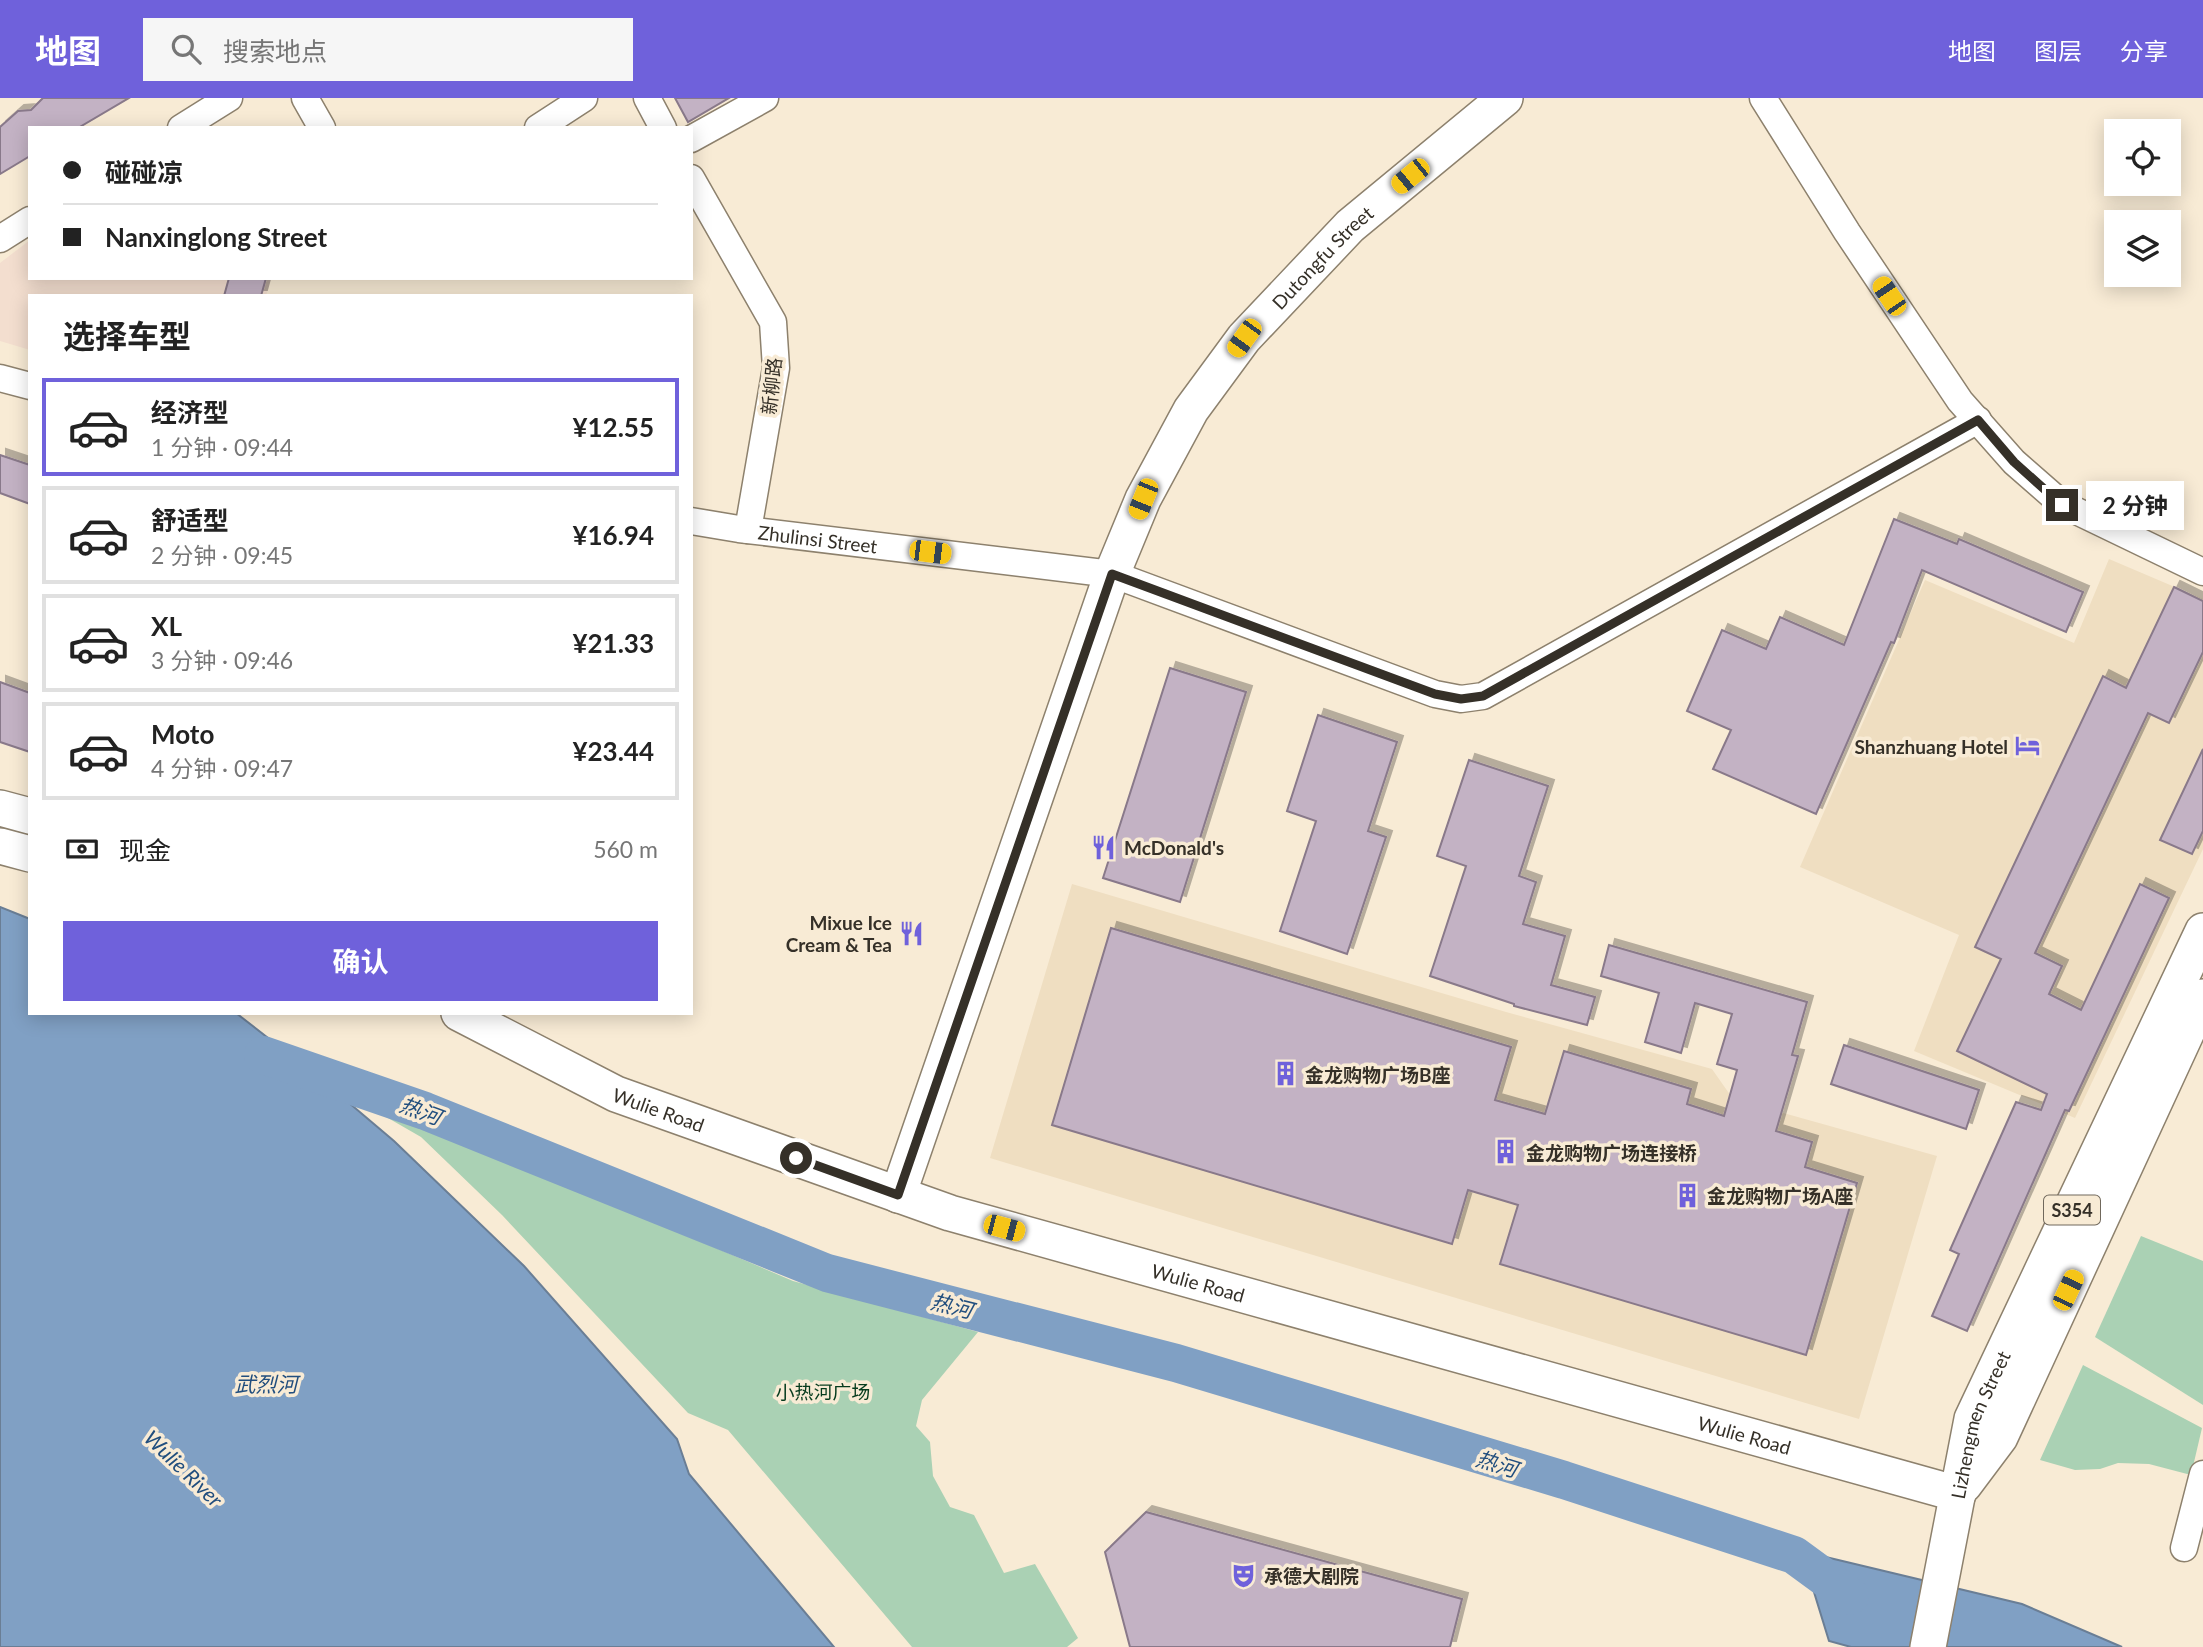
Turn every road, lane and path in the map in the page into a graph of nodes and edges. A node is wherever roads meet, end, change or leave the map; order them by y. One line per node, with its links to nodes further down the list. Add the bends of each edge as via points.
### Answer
1 (229, 98): 8 (street)
2 (305, 98): 9 (street)
3 (584, 98): 10 (street)
4 (647, 98): 11 (street)
5 (765, 98): 12 (street)
6 (1505, 98): 22 (main road, Dutongfu Street, via 1349,226 1244,338 1191,410 1143,499)
7 (1763, 98): 18 (street, via 1847,232)
8 (184, 126)
9 (321, 126)
10 (541, 126)
11 (662, 126)
12 (693, 138)
13 (693, 182): 20 (street, 新柳路, via 773,322 776,368)
14 (28, 221): 15 (street)
15 (0, 239)
16 (0, 378): 17 (street)
17 (28, 385)
18 (1978, 420): 21 (street, via 2014,462 2062,505); 22 (street, Zhulinsi Street, via 1483,696 1461,699 1435,694)
19 (693, 521): 20 (street, Zhulinsi Street)
20 (748, 530): 22 (street, Zhulinsi Street)
21 (2203, 572)
22 (1112, 574): 30 (main road, Dutongfu Street)
23 (0, 808): 24 (main road)
24 (28, 815)
25 (0, 846): 26 (main road)
26 (28, 853)
27 (2203, 932): 32 (main road, Lizhengmen Street / S354, via 1972,1419)
28 (2203, 998): 32 (main road, Lizhengmen Street / S354, via 2000,1437)
29 (463, 1015): 30 (main road, Wulie Road, via 616,1094)
30 (898, 1195): 32 (main road, Wulie Road)
31 (2203, 1474): 33 (street)
32 (1958, 1494): 34 (main road)
33 (2184, 1548)
34 (1928, 1647)

